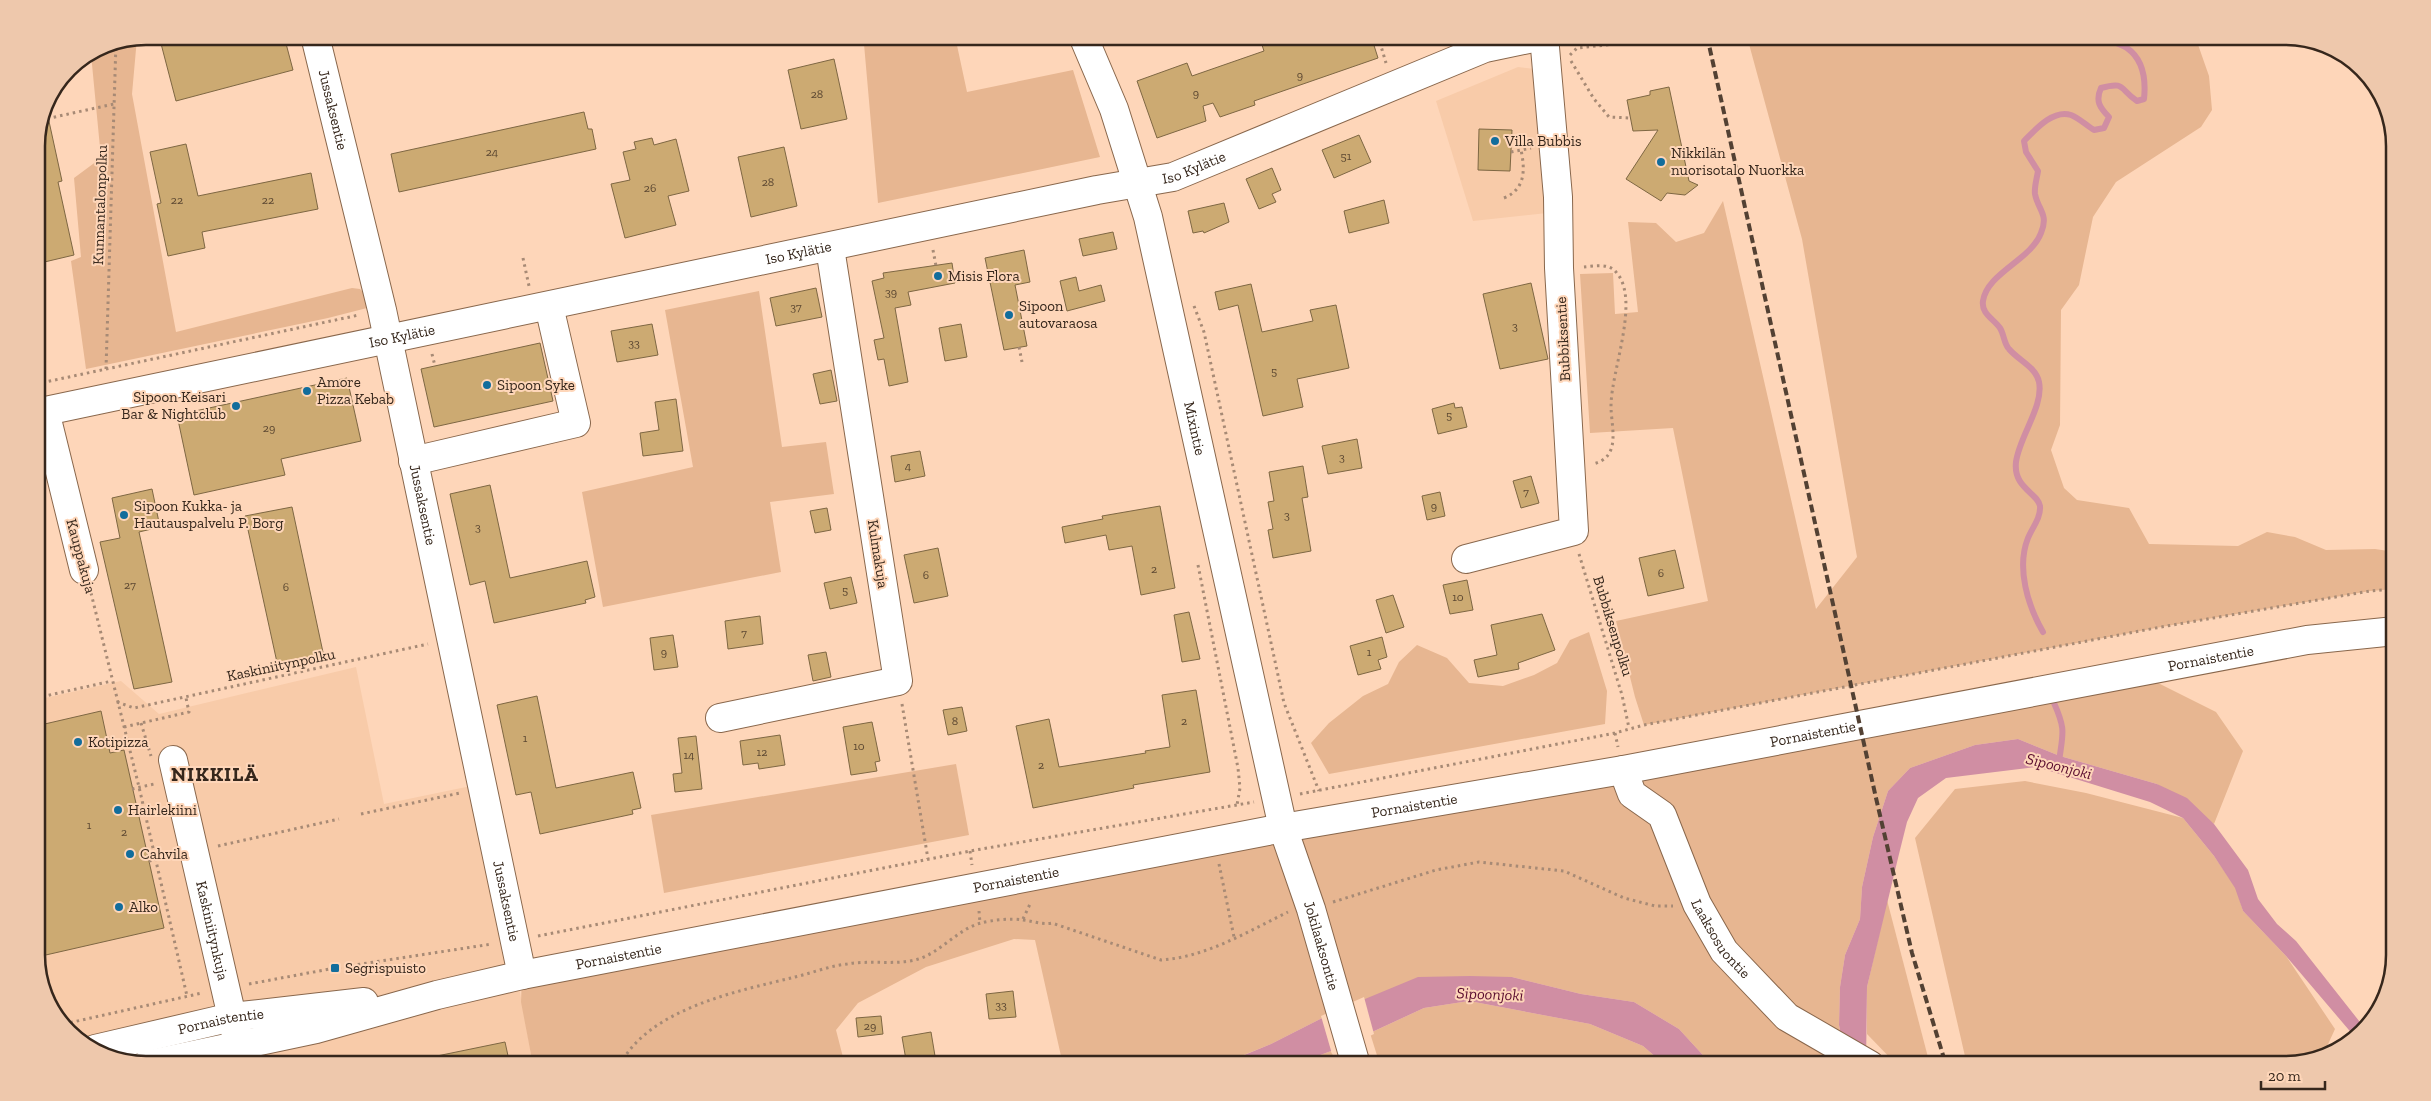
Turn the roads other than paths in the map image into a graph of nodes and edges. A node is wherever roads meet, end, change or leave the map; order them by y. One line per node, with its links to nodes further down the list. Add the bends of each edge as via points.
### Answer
1 (317, 45): 8 (street, Jussaksentie)
2 (1087, 45): 5 (street, Mixintie, via 1114,109)
3 (1486, 45): 5 (street, Iso Kylätie, via 1173,177)
4 (1544, 45): 12 (street, Bubbiksentie, via 1555,154 1574,531)
5 (1139, 184): 6 (street, Iso Kylätie, via 1097,190); 18 (street, Mixintie)
6 (830, 248): 7 (street, Iso Kylätie); 15 (street, Kulmakuja, via 898,681)
7 (549, 306): 8 (street, Iso Kylätie); 11 (street, via 576,423)
8 (388, 339): 9 (street, Iso Kylätie); 11 (street, Jussaksentie)
9 (45, 411)
10 (45, 427): 13 (street, Kauppakuja)
11 (413, 461): 19 (street, Jussaksentie)
12 (1466, 559)
13 (84, 570)
14 (2386, 632): 17 (street, Pornaistentie, via 2307,640)
15 (720, 718)
16 (173, 760): 21 (street, Kaskiniitynkuja)
17 (1624, 770): 18 (street, Pornaistentie); 26 (street, Laaksosuontie, via 1632,794 1662,815 1697,904 1724,951 1787,1017)
18 (1283, 828): 19 (street, Pornaistentie); 25 (street, Jokilaaksontie, via 1311,909)
19 (522, 975): 20 (street, Pornaistentie)
20 (437, 995): 21 (street, Pornaistentie); 23 (street, Pornaistentie)
21 (232, 1017): 22 (street, Pornaistentie); 23 (street, Kaskiniitynkuja)
22 (105, 1047)
23 (240, 1054): 24 (street, Pornaistentie)
24 (223, 1056)
25 (1353, 1056)
26 (1854, 1056)

